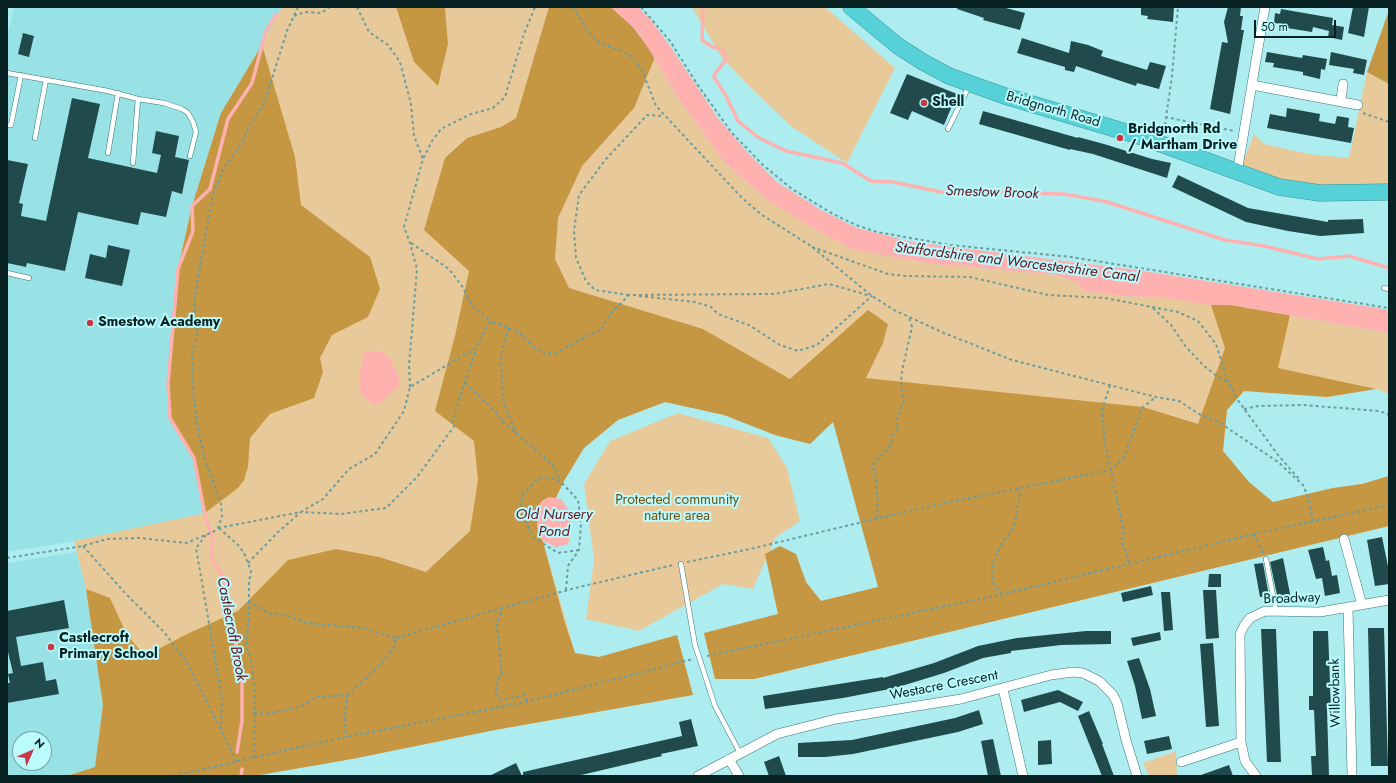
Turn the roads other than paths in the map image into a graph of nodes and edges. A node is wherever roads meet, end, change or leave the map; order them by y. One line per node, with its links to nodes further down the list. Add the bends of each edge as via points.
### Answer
1 (852, 7): 6 (highway, Bridgnorth Road, via 898,46 949,76)
2 (1265, 7): 8 (street)
3 (7, 73): 4 (lane)
4 (21, 75): 5 (lane); 13 (lane, via 10,125)
5 (46, 80): 9 (lane); 15 (lane)
6 (970, 84): 14 (lane); 19 (highway, Bridgnorth Road, via 1163,144)
7 (1343, 84): 11 (street)
8 (1252, 85): 11 (street); 19 (street)
9 (118, 93): 10 (lane); 16 (lane)
10 (138, 99): 17 (lane, via 164,103 188,113 196,132); 18 (lane)
11 (1341, 100): 12 (street)
12 (1358, 105)
13 (7, 125)
14 (948, 129)
15 (34, 138)
16 (108, 153)
17 (190, 156)
18 (133, 163)
19 (1237, 173): 20 (highway, Bridgnorth Road, via 1297,191 1341,194)
20 (1389, 192)
21 (7, 273): 22 (lane)
22 (29, 278)
23 (1344, 539): 27 (street)
24 (1266, 559): 29 (lane)
25 (681, 564): 32 (lane, via 695,645 715,706)
26 (1389, 600): 27 (street, Broadway)
27 (1362, 605): 28 (street, Broadway)
28 (1348, 608): 29 (street, Broadway, via 1320,612); 40 (street, Willowbank)
29 (1276, 611): 31 (street, Broadway, via 1265,611 1250,618 1240,634)
30 (1003, 689): 32 (street, Westacre Crescent, via 961,699 836,719 777,734); 37 (street); 38 (street, Westacre Crescent, via 1062,672 1083,673 1099,681 1117,702)
31 (1241, 742): 34 (street); 39 (street, Broadway, via 1245,761)
32 (740, 753): 33 (street, Westacre Crescent)
33 (729, 759): 35 (street, Westacre Crescent); 36 (street)
34 (1181, 762)
35 (698, 776)
36 (739, 776)
37 (1023, 776)
38 (1137, 776)
39 (1256, 776)
40 (1352, 776)

